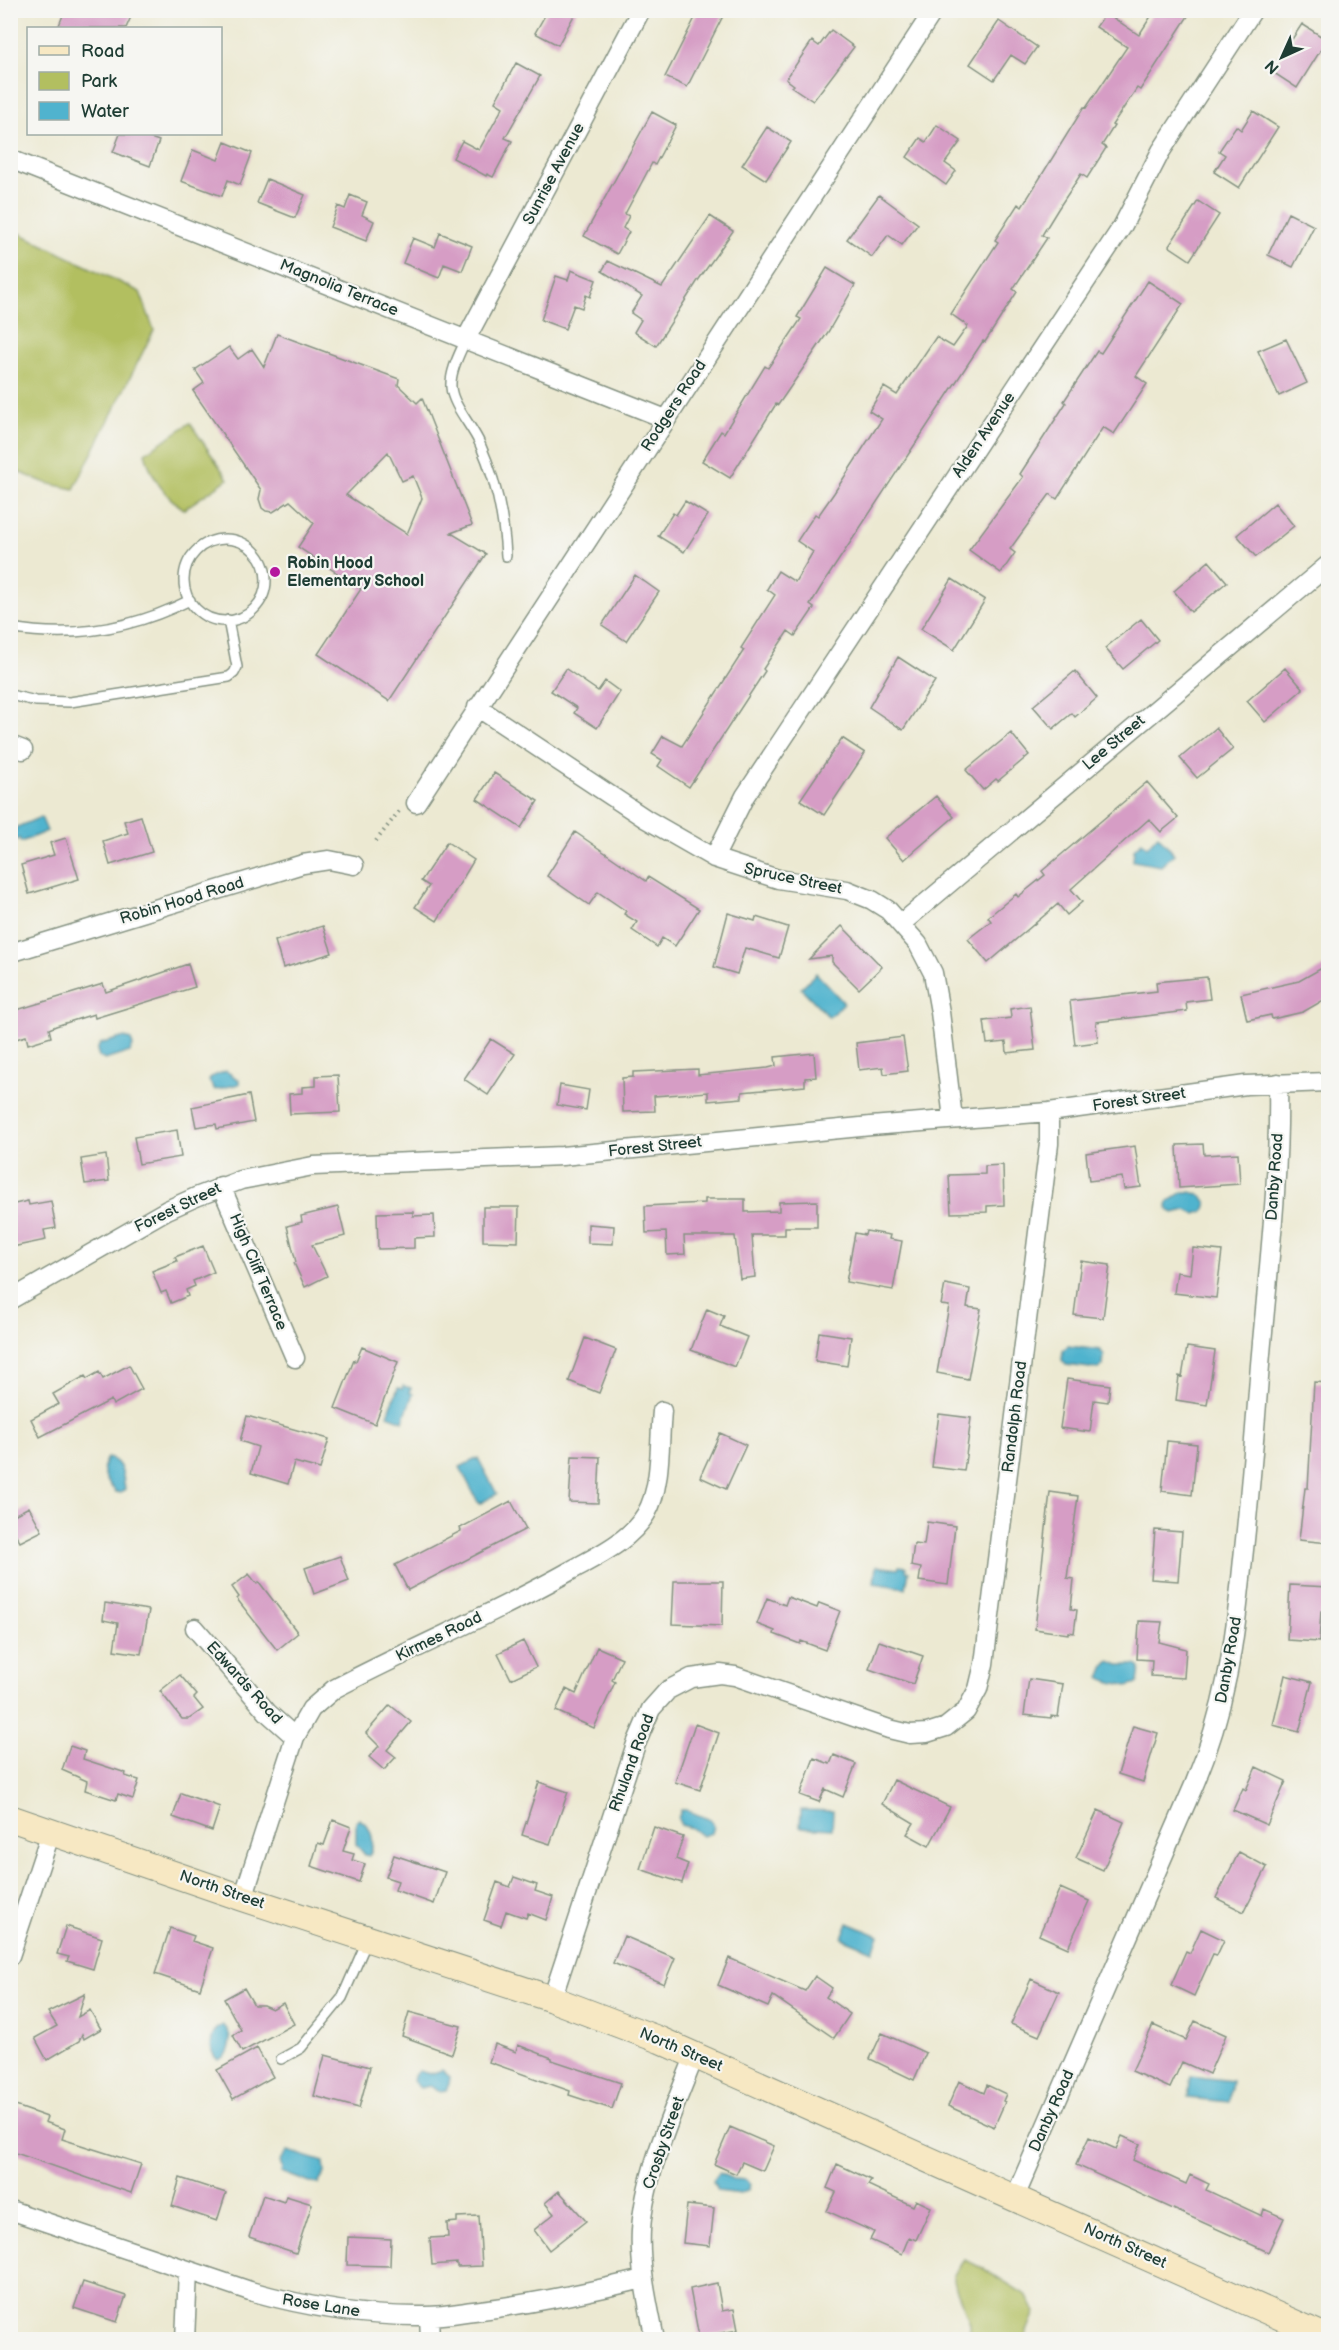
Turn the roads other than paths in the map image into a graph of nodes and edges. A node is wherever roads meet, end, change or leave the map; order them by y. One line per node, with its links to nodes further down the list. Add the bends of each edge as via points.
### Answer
1 (641, 10): 5 (street, Sunrise Avenue)
2 (934, 10): 6 (street, Rodgers Road)
3 (1253, 10): 15 (street, Alden Avenue, via 1158,156 1122,227 745,796)
4 (10, 159): 5 (street, Magnolia Terrace)
5 (466, 339): 6 (street, Magnolia Terrace); 7 (lane, via 452,375 452,392 491,473 502,514)
6 (666, 419): 13 (street, Rodgers Road)
7 (506, 556)
8 (1329, 565): 17 (street, Lee Street)
9 (190, 600): 10 (lane, via 208,616); 10 (lane, via 185,586 186,570 198,549 219,539 242,543 260,559 266,574 265,590 253,610); 11 (lane, via 144,620 100,630 55,633)
10 (228, 620): 12 (lane, via 237,667 229,677 70,702)
11 (10, 628)
12 (10, 695)
13 (477, 707): 14 (street, Rodgers Road); 15 (street, Spruce Street, via 646,819)
14 (416, 803)
15 (714, 858): 17 (street, Spruce Street, via 778,879 847,890 880,905)
16 (354, 866): 18 (street, Robin Hood Road, via 329,860 303,864)
17 (902, 923): 22 (street, Spruce Street, via 926,956 933,973)
18 (10, 953)
19 (1329, 1082): 20 (street, Forest Street)
20 (1278, 1083): 21 (street, Forest Street); 38 (street, Danby Road, via 1277,1144 1250,1494 1226,1690 1198,1777)
21 (1049, 1112): 22 (street, Forest Street); 28 (street, Randolph Road, via 1047,1156 984,1664 975,1697)
22 (953, 1119): 23 (street, Forest Street, via 562,1156 313,1166)
23 (221, 1186): 24 (street, Forest Street, via 167,1210); 25 (street, High Cliff Terrace)
24 (10, 1300)
25 (295, 1358)
26 (662, 1411): 29 (street, Kirmes Road, via 654,1495 633,1530 535,1591 334,1689 311,1709)
27 (195, 1628): 29 (street, Edwards Road, via 268,1713)
28 (961, 1716): 35 (street, Rhuland Road, via 937,1731 910,1734 735,1676 705,1675 668,1690 651,1709 636,1744)
29 (295, 1737): 32 (street, Kirmes Road)
30 (10, 1818): 31 (street, North Street)
31 (51, 1832): 32 (street, North Street); 34 (street)
32 (243, 1898): 33 (street, North Street)
33 (368, 1939): 35 (street, North Street); 37 (lane, via 342,1998 301,2048)
34 (10, 1956)
35 (552, 1999): 36 (street, North Street)
36 (695, 2055): 38 (street, North Street); 41 (street, Crosby Street, via 646,2192 641,2232)
37 (281, 2060)
38 (1015, 2197): 43 (street, North Street)
39 (10, 2210): 40 (street, Rose Lane)
40 (188, 2271): 42 (street, Rose Lane, via 311,2306); 44 (street)
41 (643, 2279): 42 (street, Rose Lane, via 540,2302); 46 (street, Crosby Street)
42 (429, 2316): 45 (street)
43 (1329, 2338)
44 (184, 2340)
45 (430, 2340)
46 (655, 2340)

